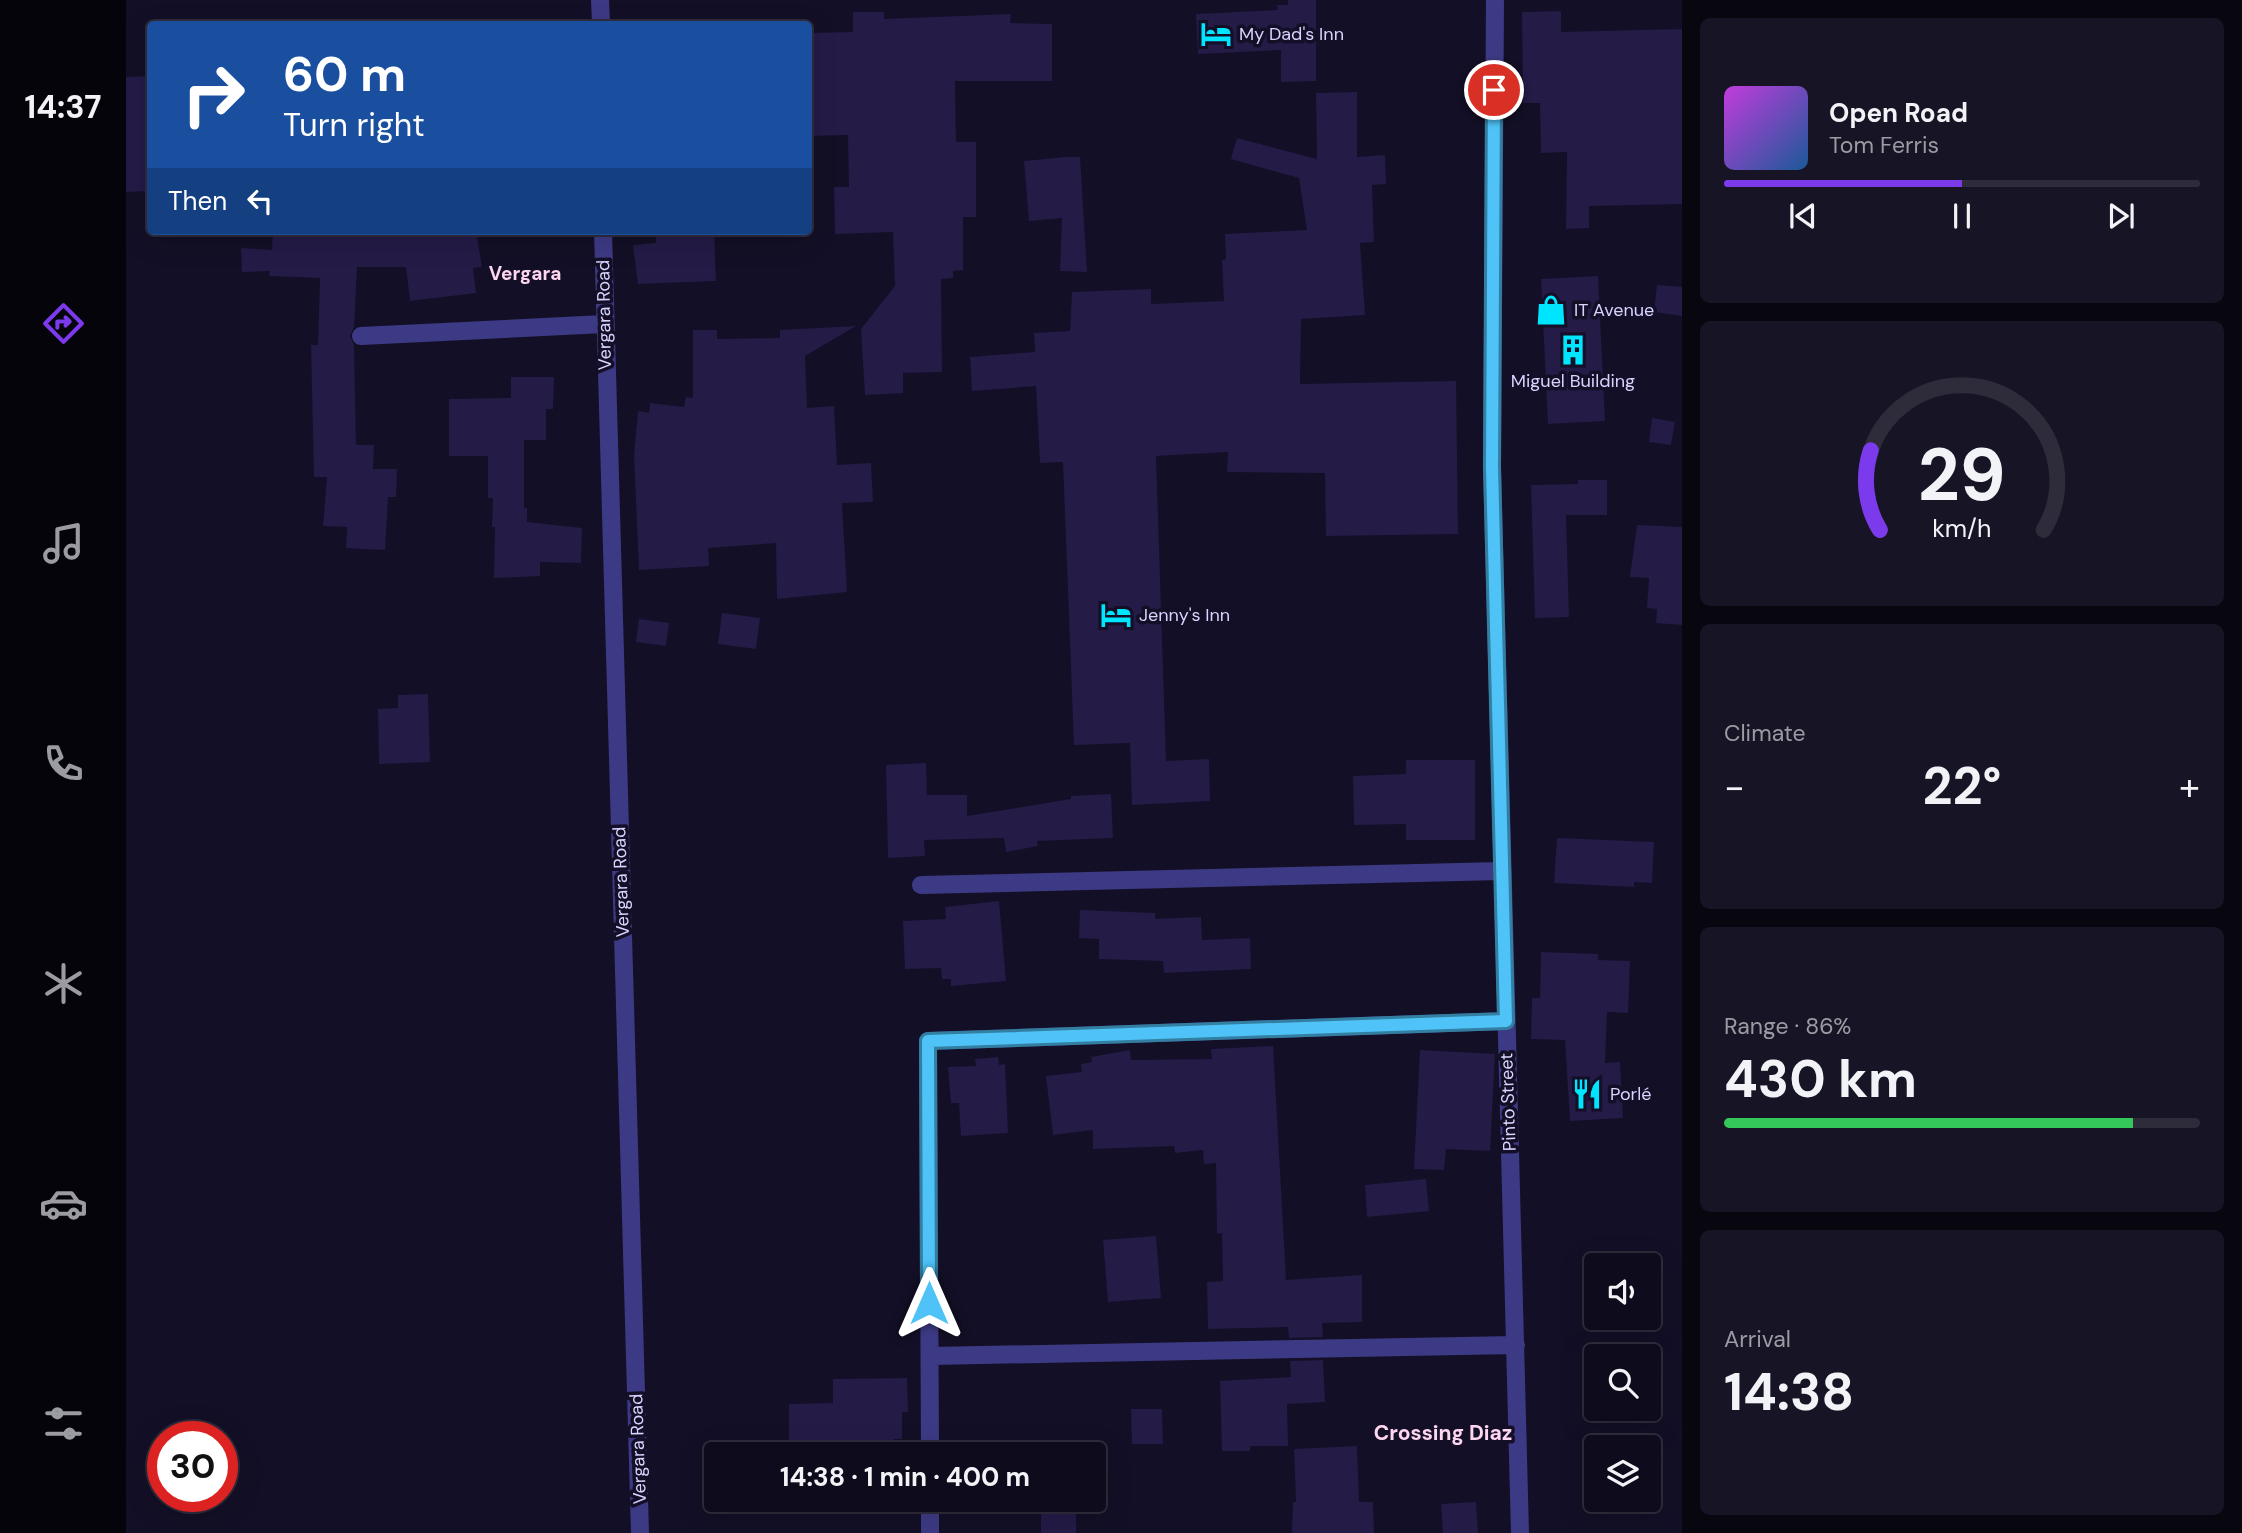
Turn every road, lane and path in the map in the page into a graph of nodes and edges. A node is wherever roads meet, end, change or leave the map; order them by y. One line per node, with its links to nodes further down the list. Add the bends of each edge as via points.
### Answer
1 (600, 0): 3 (street)
2 (1495, 0): 7 (street, Pinto Street, via 1492,467)
3 (601, 21)
4 (603, 235): 5 (street, Vergara Road)
5 (604, 324): 6 (street); 14 (street, Vergara Road)
6 (361, 336)
7 (1501, 871): 8 (street); 9 (street, Pinto Street)
8 (921, 885)
9 (1506, 1021): 10 (street, Pinto Street); 11 (street, via 928,1041)
10 (1516, 1345): 11 (street); 16 (street, Pinto Street)
11 (930, 1356): 12 (street)
12 (930, 1442)
13 (930, 1512): 15 (street)
14 (640, 1533)
15 (930, 1533)
16 (1520, 1533)

